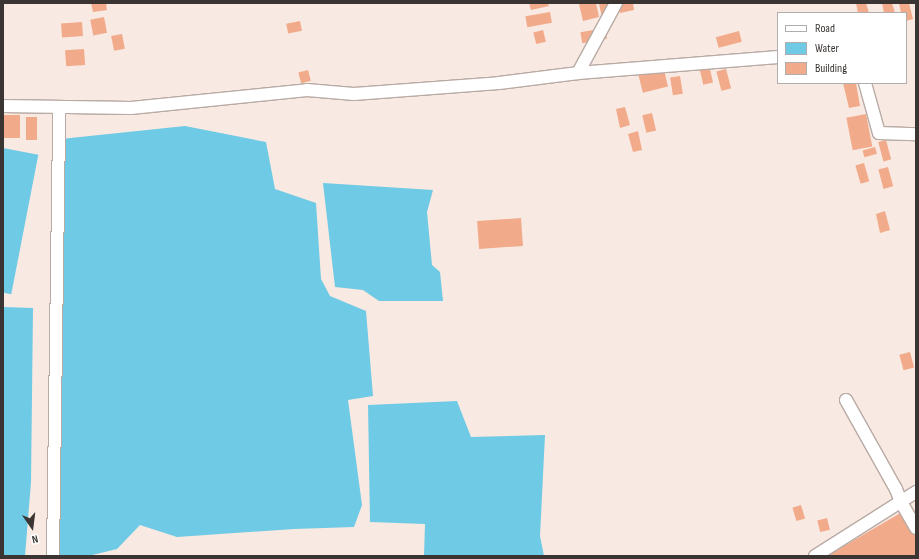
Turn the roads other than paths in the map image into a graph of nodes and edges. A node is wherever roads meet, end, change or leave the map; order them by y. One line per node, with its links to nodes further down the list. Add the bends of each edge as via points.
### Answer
1 (616, 3): 3 (street)
2 (777, 57): 3 (street)
3 (578, 73): 6 (street, via 499,83 354,94 307,90 131,108)
4 (865, 84): 7 (street, via 879,133)
5 (3, 106): 6 (street)
6 (59, 107): 12 (street)
7 (916, 134)
8 (846, 400): 10 (street, via 896,489)
9 (916, 492): 10 (street)
10 (900, 502): 11 (street); 13 (street)
11 (916, 528)
12 (53, 556)
13 (814, 556)

